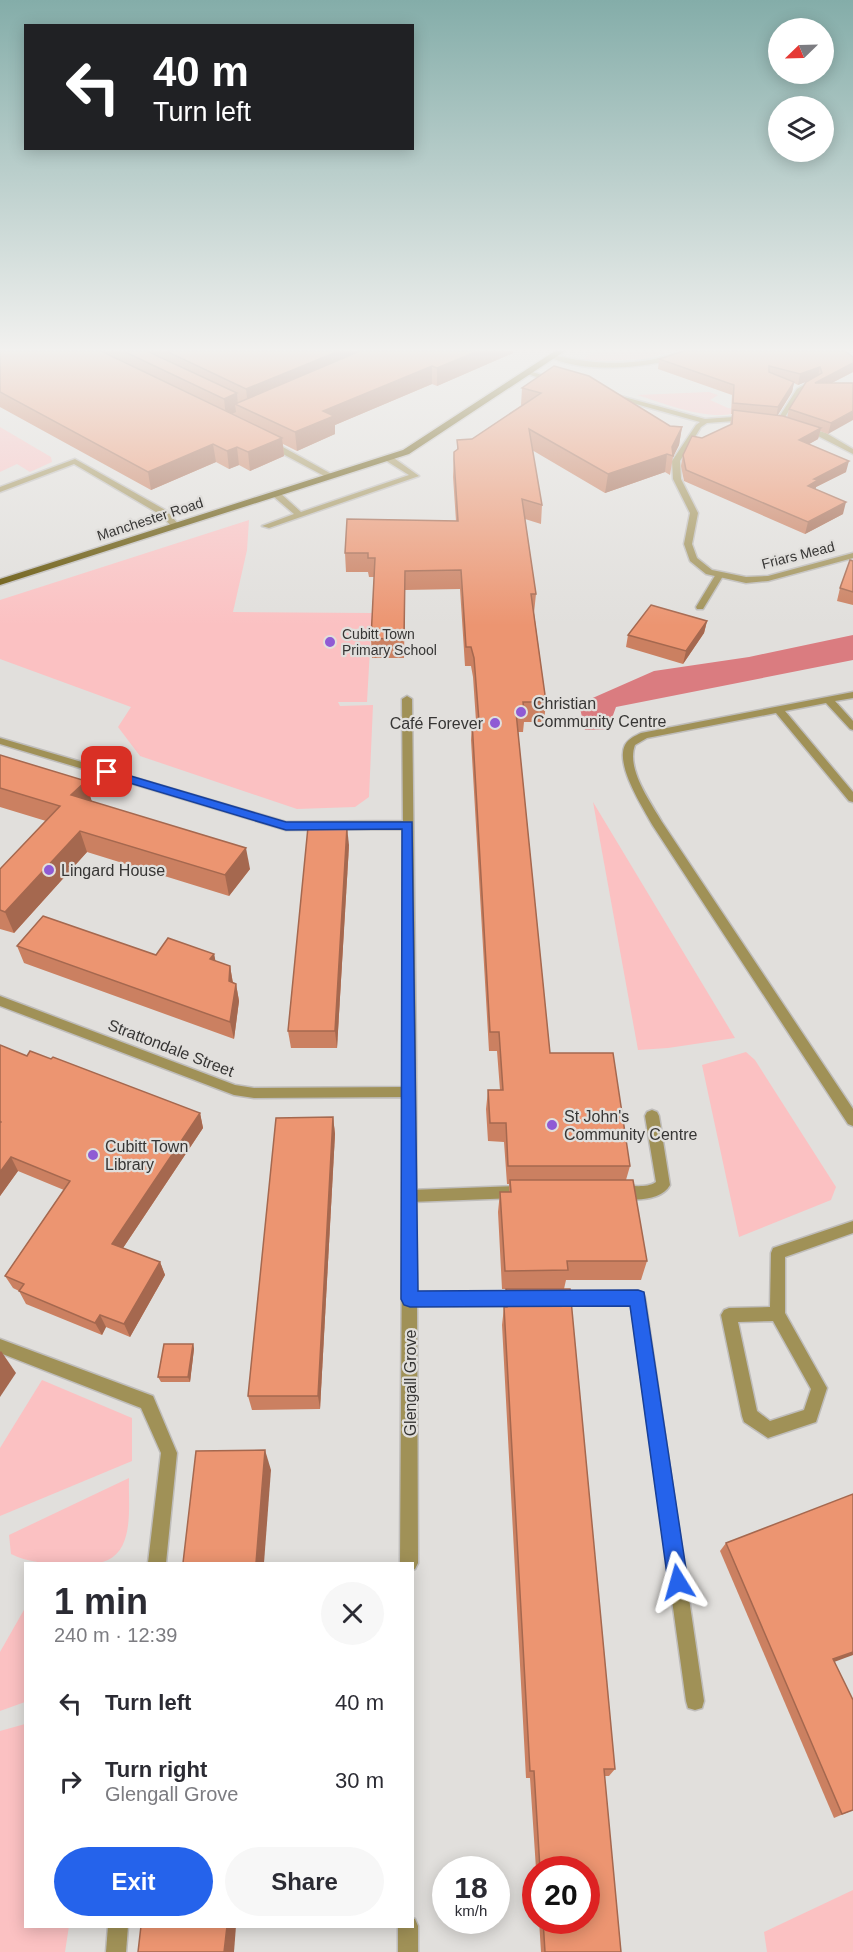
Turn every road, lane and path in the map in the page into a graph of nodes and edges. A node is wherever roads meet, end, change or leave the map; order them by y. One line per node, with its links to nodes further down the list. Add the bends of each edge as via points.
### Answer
1 (267, 442): 9 (street)
2 (424, 442): 8 (main road, Manchester Road)
3 (688, 442): 16 (street, Friars Mead, via 675,468 694,513 690,553 703,568)
4 (835, 442): 6 (street)
5 (850, 442): 6 (street)
6 (842, 445): 7 (street)
7 (853, 452)
8 (388, 458): 9 (main road, Manchester Road); 12 (street, via 415,476)
9 (331, 476): 11 (main road, Manchester Road)
10 (0, 490): 13 (street, via 75,460 164,513)
11 (276, 494): 12 (street); 13 (main road, Manchester Road)
12 (299, 514): 14 (street)
13 (175, 525): 17 (main road, Manchester Road)
14 (266, 526)
15 (853, 555): 16 (street, Friars Mead, via 758,579)
16 (719, 576): 18 (street)
17 (0, 582)
18 (700, 607)
19 (853, 695): 21 (street)
20 (407, 699): 26 (street, Glengall Grove)
21 (829, 700): 22 (street); 23 (street)
22 (778, 710): 25 (street); 30 (street, via 644,735 631,743 628,758 657,824)
23 (853, 727)
24 (0, 741): 26 (street, via 286,826)
25 (853, 799)
26 (408, 825): 28 (street, Glengall Grove)
27 (0, 1001): 28 (street, Strattondale Street, via 234,1090)
28 (409, 1092): 33 (street, Glengall Grove)
29 (652, 1116): 32 (street, via 663,1185 652,1192)
30 (853, 1120)
31 (530, 1192): 33 (street)
32 (610, 1192)
33 (410, 1196): 35 (street, Glengall Grove)
34 (853, 1227): 36 (street, via 778,1253)
35 (410, 1299): 39 (street, Glengall Grove); 40 (street, via 638,1298)
36 (777, 1314): 36 (street, via 729,1315 750,1416 768,1430 810,1416 819,1388)
37 (0, 1346): 38 (street, via 147,1402 169,1453)
38 (157, 1562)
39 (409, 1562)
40 (695, 1701)
41 (118, 1928): 43 (street)
42 (408, 1928): 44 (street)
43 (116, 1952)
44 (408, 1952)

